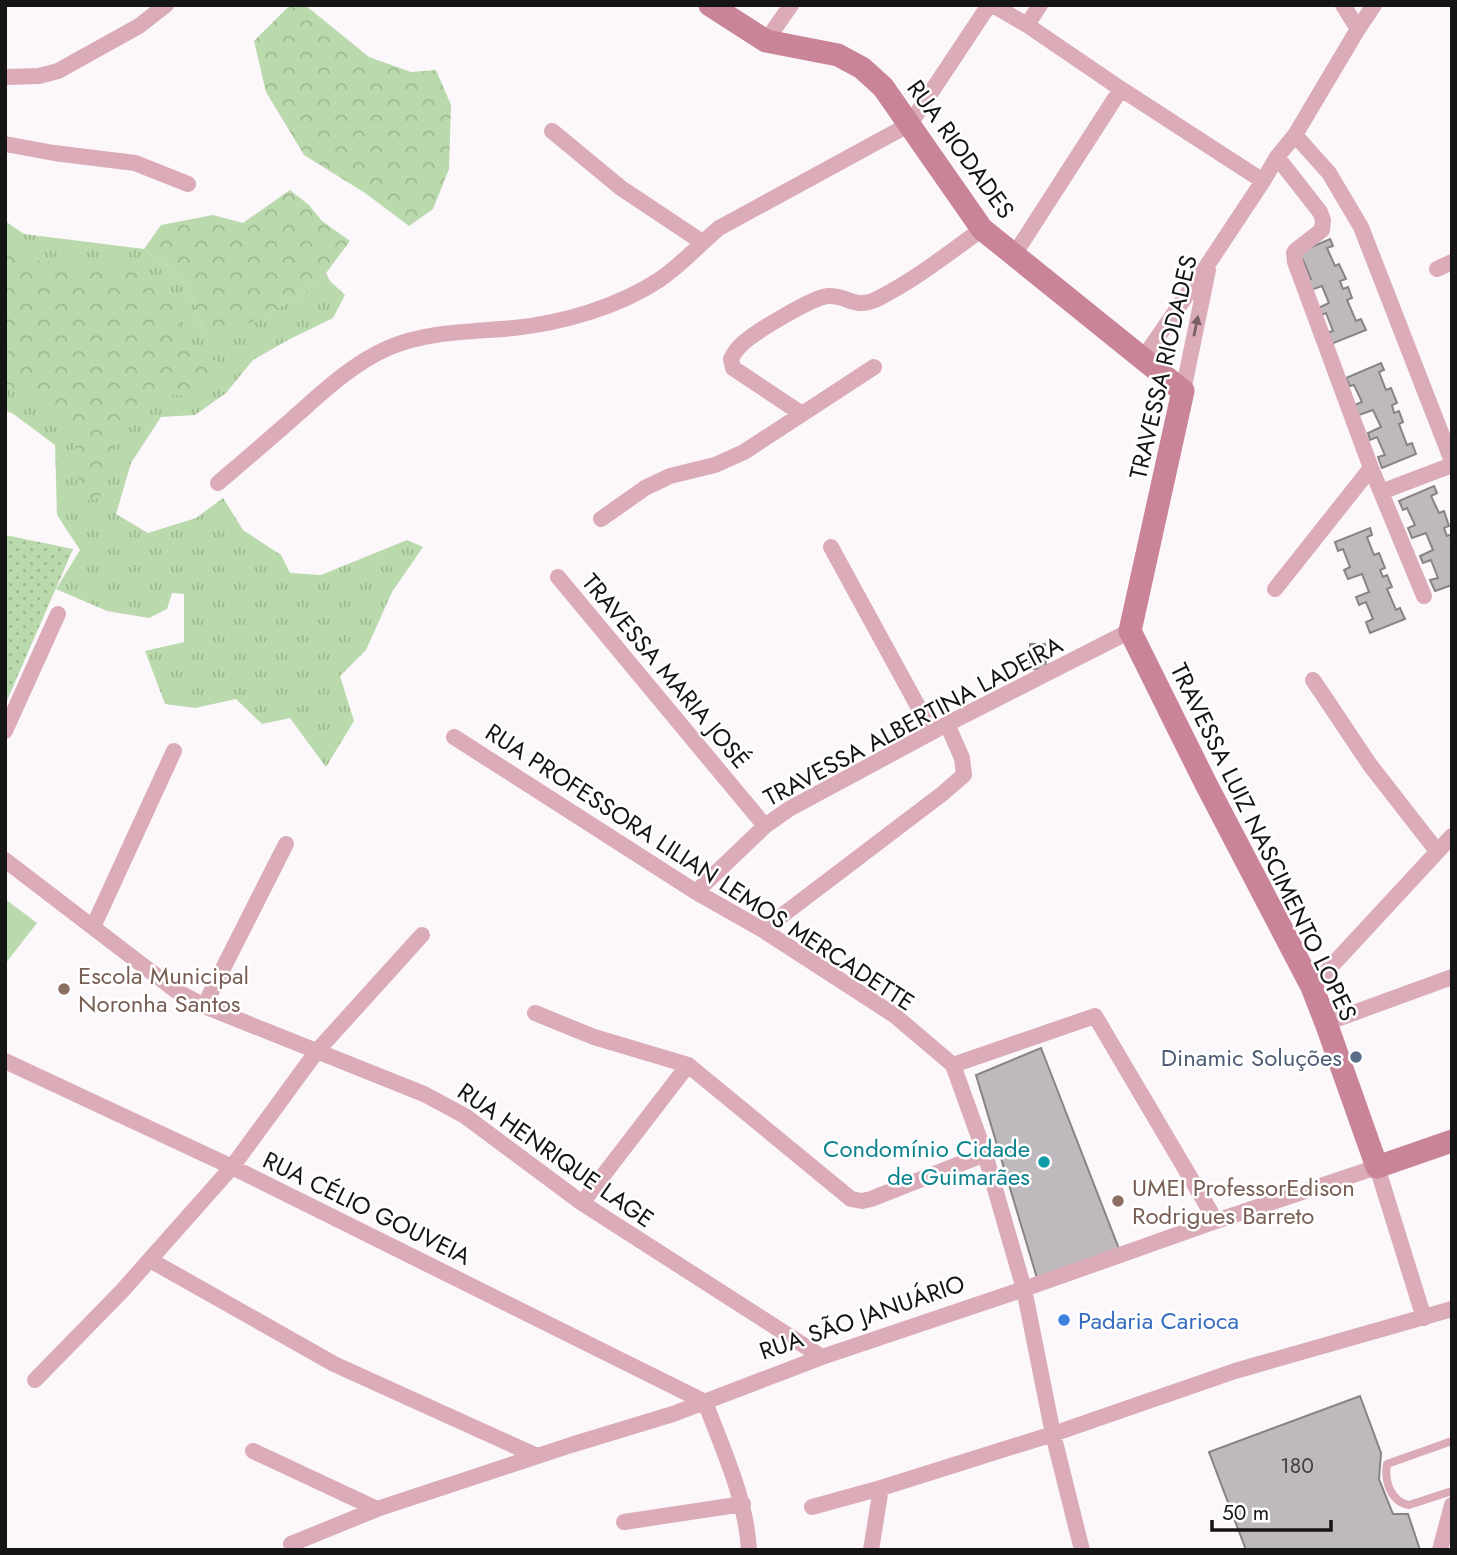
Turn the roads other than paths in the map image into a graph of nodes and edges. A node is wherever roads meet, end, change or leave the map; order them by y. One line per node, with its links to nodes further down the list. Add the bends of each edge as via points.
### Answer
1 (166, 5): 11 (street, via 139,26 58,71)
2 (710, 5): 10 (street, RUA RIODADES)
3 (791, 5): 10 (street)
4 (991, 5): 8 (street); 13 (street)
5 (1040, 5): 8 (street)
6 (1343, 5): 9 (street)
7 (1374, 5): 9 (street, TRAVESSA RIODADES)
8 (1027, 25): 12 (street)
9 (1357, 29): 15 (street, TRAVESSA RIODADES)
10 (766, 41): 13 (street, RUA RIODADES, via 838,55 862,68 883,87)
11 (5, 77)
12 (1121, 89): 18 (street); 22 (street)
13 (910, 124): 20 (street, RUA RIODADES); 21 (street, via 731,221)
14 (552, 131): 21 (street, via 621,188)
15 (1295, 135): 17 (street, TRAVESSA RIODADES); 28 (street, via 1329,173 1361,228)
16 (5, 144): 19 (street, via 135,163)
17 (1277, 157): 18 (street, TRAVESSA RIODADES); 29 (street, via 1323,220 1322,230 1296,250 1294,257)
18 (1263, 181): 23 (street, TRAVESSA RIODADES)
19 (188, 184)
20 (982, 229): 22 (street, RUA RIODADES); 27 (street, via 919,275 873,300 855,304 829,296 820,299 779,319 735,351 733,368)
21 (702, 242): 30 (street, via 657,281 572,318 516,328 433,334 388,348 343,374)
22 (1014, 255): 24 (street, RUA RIODADES)
23 (1210, 261): 24 (street); 26 (street, TRAVESSA RIODADES, one-way to 23)
24 (1142, 360): 26 (street, RUA RIODADES)
25 (874, 367): 27 (street)
26 (1183, 391): 38 (street, TRAVESSA RIODADES)
27 (802, 414): 32 (street, via 744,452 645,488)
28 (1452, 463): 31 (street)
29 (1371, 468): 31 (street); 35 (street)
30 (218, 484)
31 (1381, 492): 36 (street)
32 (601, 519)
33 (831, 547): 42 (street)
34 (558, 577): 45 (street, TRAVESSA MARIA JOSÉ)
35 (1275, 589)
36 (1424, 596)
37 (58, 614): 41 (street)
38 (1130, 631): 40 (street, TRAVESSA ALBERTINA LADEIRA); 55 (street, TRAVESSA LUIZ NASCIMENTO LOPES)
39 (1313, 680): 48 (street, via 1370,765)
40 (947, 724): 42 (street, TRAVESSA ALBERTINA LADEIRA); 52 (street, via 964,775)
41 (5, 731)
42 (932, 732): 45 (street, TRAVESSA ALBERTINA LADEIRA)
43 (454, 737): 50 (street, RUA PROFESSORA LILIAN LEMOS MERCADETTE)
44 (174, 751): 51 (street)
45 (765, 826): 50 (street, TRAVESSA ALBERTINA LADEIRA)
46 (1452, 836): 48 (street)
47 (286, 844): 56 (street)
48 (1437, 851): 55 (street)
49 (5, 860): 51 (street, RUA HENRIQUE LAGE)
50 (696, 892): 52 (street, RUA PROFESSORA LILIAN LEMOS MERCADETTE)
51 (93, 927): 56 (street, RUA HENRIQUE LAGE, via 175,990)
52 (764, 930): 62 (street, RUA PROFESSORA LILIAN LEMOS MERCADETTE, via 894,1015)
53 (422, 935): 59 (street)
54 (1452, 977): 58 (street)
55 (1312, 987): 58 (street, TRAVESSA LUIZ NASCIMENTO LOPES)
56 (204, 1006): 59 (street, RUA HENRIQUE LAGE)
57 (535, 1013): 61 (street, via 594,1037)
58 (1326, 1023): 66 (street, TRAVESSA LUIZ NASCIMENTO LOPES)
59 (317, 1051): 65 (street); 67 (street, RUA HENRIQUE LAGE, via 424,1094 465,1116)
60 (5, 1061): 65 (street, RUA CÉLIO GOUVEIA)
61 (688, 1065): 64 (street, via 851,1199 871,1199); 67 (street)
62 (953, 1065): 64 (street, RUA PROFESSORA LILIAN LEMOS MERCADETTE); 68 (street, via 1095,1016)
63 (1452, 1141): 66 (street, RUA SÃO JANUÁRIO)
64 (985, 1154): 70 (street, RUA PROFESSORA LILIAN LEMOS MERCADETTE)
65 (232, 1167): 69 (street); 75 (street, RUA CÉLIO GOUVEIA)
66 (1377, 1167): 68 (street, RUA SÃO JANUÁRIO); 72 (street, TRAVESSA LUIZ NASCIMENTO LOPES)
67 (582, 1203): 73 (street, RUA HENRIQUE LAGE)
68 (1216, 1221): 70 (street, RUA SÃO JANUÁRIO)
69 (150, 1260): 74 (street); 79 (street, via 334,1364)
70 (1024, 1289): 73 (street, RUA SÃO JANUÁRIO); 76 (street, RUA PROFESSORA LILIAN LEMOS MERCADETTE)
71 (1452, 1309): 72 (street)
72 (1423, 1318): 76 (street, via 1235,1371)
73 (822, 1357): 75 (street, RUA SÃO JANUÁRIO)
74 (35, 1380)
75 (705, 1402): 79 (street, RUA SÃO JANUÁRIO); 82 (street)
76 (1053, 1434): 80 (street); 90 (street, RUA PROFESSORA LILIAN LEMOS MERCADETTE)
77 (1452, 1441): 81 (lane, via 1387,1464 1385,1475 1392,1493 1403,1504)
78 (253, 1451): 85 (street)
79 (537, 1457): 85 (street, RUA SÃO JANUÁRIO)
80 (881, 1488): 84 (street); 89 (street)
81 (1452, 1491)
82 (743, 1504): 86 (street); 88 (street)
83 (1452, 1505): 91 (street)
84 (812, 1507)
85 (377, 1509): 87 (street, RUA SÃO JANUÁRIO)
86 (624, 1522)
87 (291, 1544)
88 (749, 1550)
89 (871, 1550)
90 (1082, 1550)
91 (1440, 1550)

